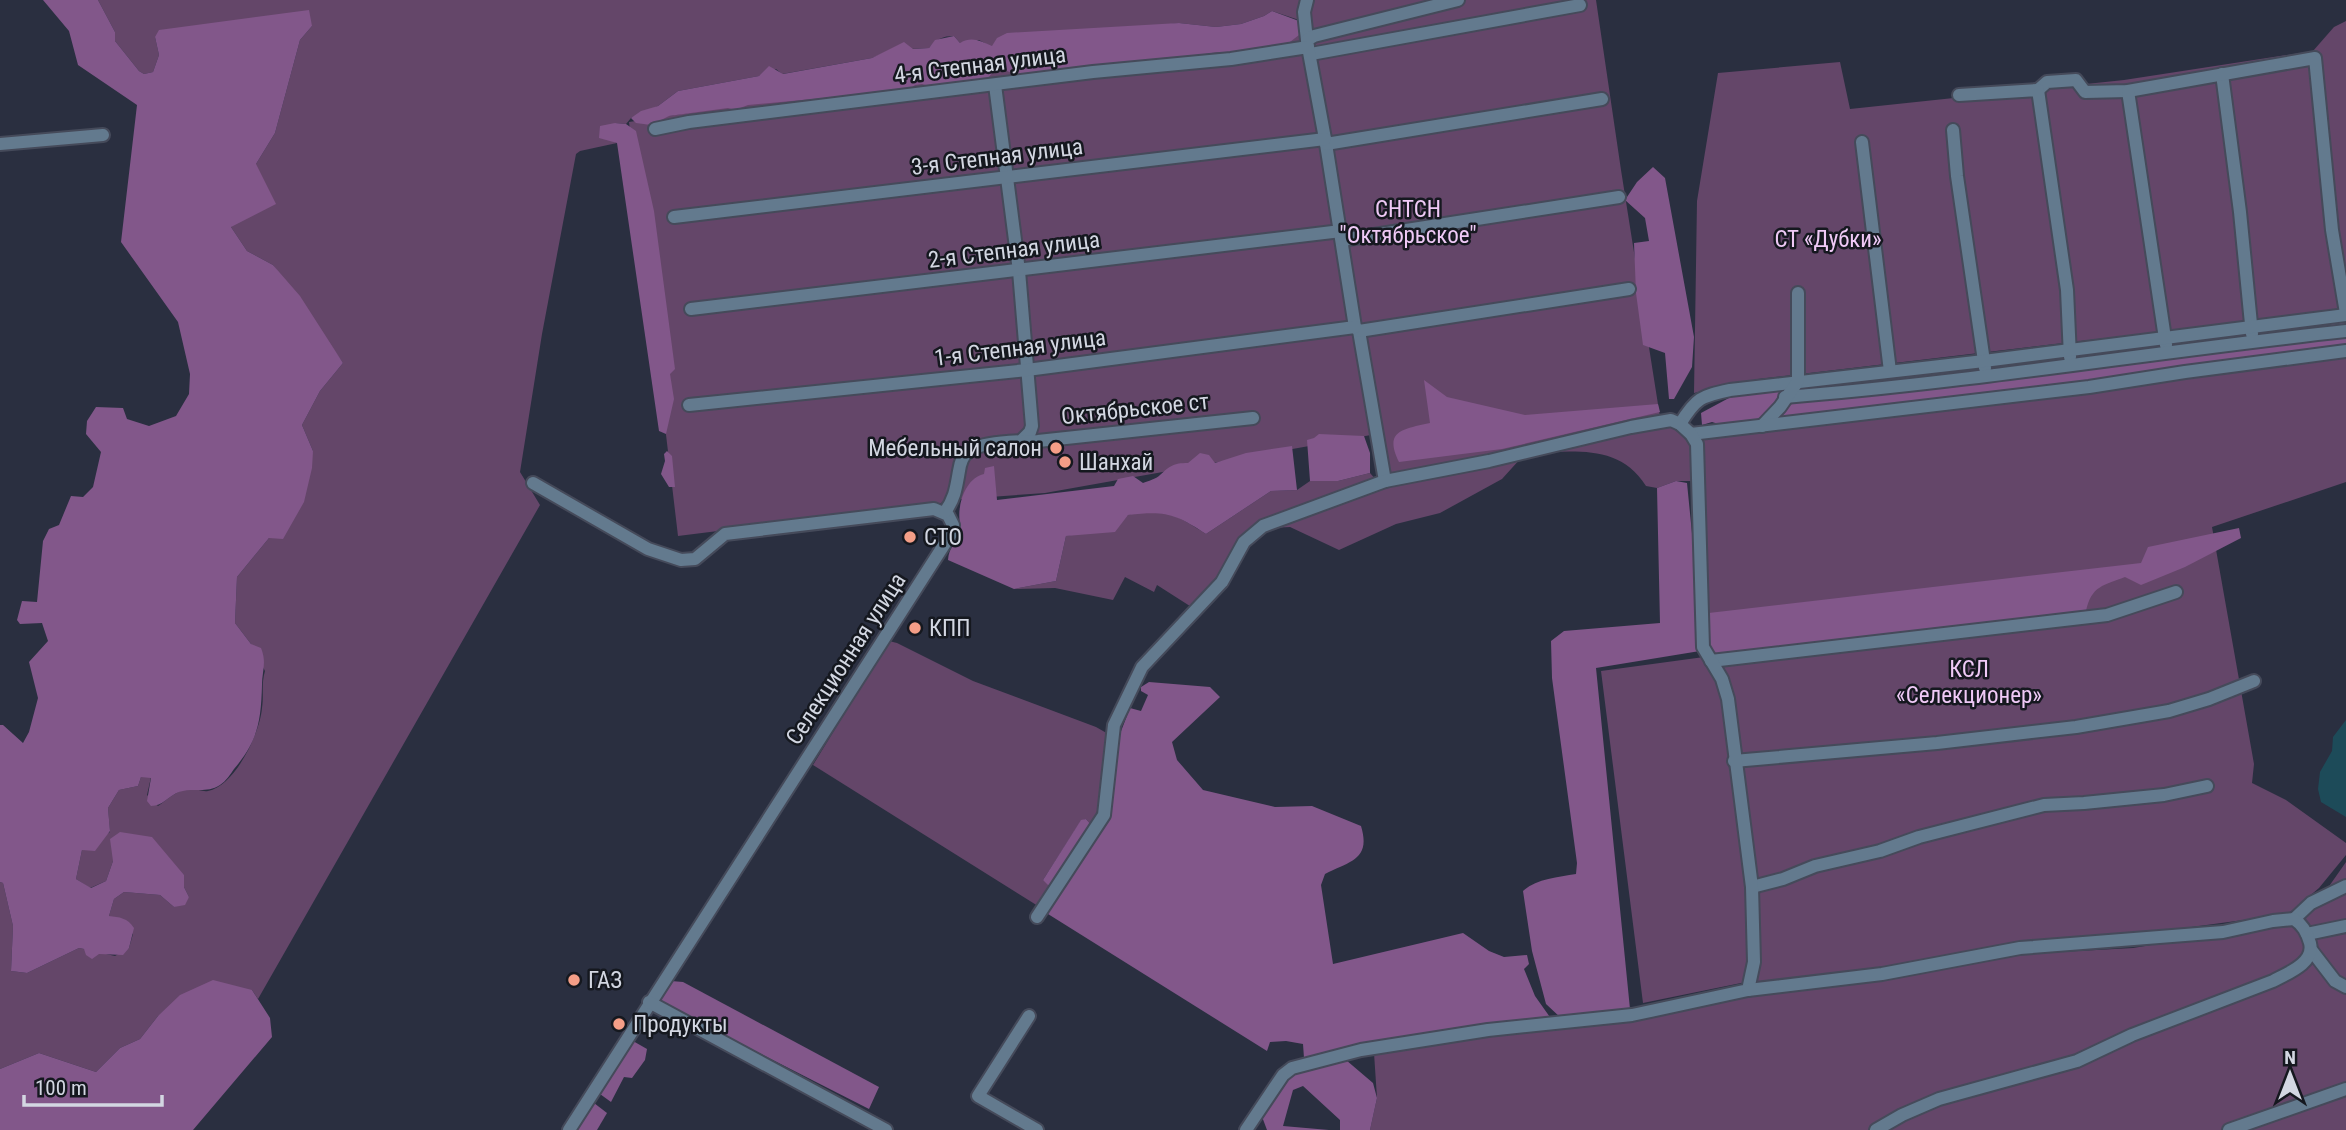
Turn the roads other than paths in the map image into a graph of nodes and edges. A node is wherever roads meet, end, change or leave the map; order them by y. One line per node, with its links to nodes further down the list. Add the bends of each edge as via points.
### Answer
1 (1307, 0): 4 (street)
2 (1458, 0): 4 (street, via 1314,36)
3 (1580, 5): 4 (street, 4-я Степная улица)
4 (1309, 48): 6 (street, 4-я Степная улица); 14 (street)
5 (2222, 74): 8 (street); 25 (street, via 2315,58 2332,230); 26 (street)
6 (995, 85): 11 (street, 4-я Степная улица); 17 (street, Октябрьское ст)
7 (2038, 90): 8 (street, via 2047,82 2076,80 2085,92); 9 (street); 31 (street, via 2067,290)
8 (2128, 91): 29 (street)
9 (1959, 95)
10 (1602, 99): 14 (street, 3-я Степная улица)
11 (655, 129)
12 (1953, 131): 34 (street)
13 (103, 135): 16 (street)
14 (1326, 142): 17 (street, 3-я Степная улица); 20 (street)
15 (1862, 142): 37 (street)
16 (0, 144)
17 (1007, 177): 19 (street, 3-я Степная улица); 21 (street, Октябрьское ст)
18 (1619, 197): 20 (street, 2-я Степная улица)
19 (674, 217)
20 (1341, 236): 21 (street, 2-я Степная улица); 27 (street)
21 (1019, 271): 24 (street, 2-я Степная улица); 36 (street, Октябрьское ст)
22 (1629, 289): 27 (street, 1-я Степная улица)
23 (1797, 293): 39 (street)
24 (691, 309)
25 (2346, 314): 26 (street)
26 (2251, 326): 29 (street); 30 (street)
27 (1357, 329): 36 (street, 1-я Степная улица); 47 (street)
28 (2346, 331): 30 (street)
29 (2165, 338): 31 (street); 33 (street)
30 (2253, 343): 33 (street)
31 (2069, 350): 34 (street); 35 (street)
32 (2346, 351): 44 (street)
33 (2167, 352): 35 (street)
34 (1984, 361): 37 (street); 38 (street)
35 (2070, 365): 38 (street)
36 (1027, 370): 41 (street, 1-я Степная улица); 46 (street, Октябрьское ст, via 1032,426)
37 (1890, 370): 39 (street)
38 (1986, 375): 40 (street, via 1891,389)
39 (1798, 382): 40 (street); 43 (street, via 1712,394 1692,403)
40 (1785, 397): 44 (street)
41 (689, 405)
42 (1252, 418): 46 (street, Октябрьское ст)
43 (1680, 424): 45 (street); 47 (street, via 1671,420 1632,427)
44 (1762, 426): 45 (street)
45 (1691, 434): 51 (street, via 1697,444 1701,630 1703,648)
46 (1021, 441): 49 (street, Октябрьское ст, via 972,448 966,453 957,491)
47 (1385, 481): 57 (street, via 1263,526 1244,542 1222,582 1142,667 1114,725 1104,815)
48 (533, 484): 49 (street, via 648,549 681,560 695,559 725,534 934,509)
49 (945, 512): 64 (street, Селекционная улица, via 952,520 951,534)
50 (2176, 592): 51 (street, via 2107,615)
51 (1711, 661): 53 (street, via 1728,699)
52 (2254, 681): 53 (street, via 2169,711 2076,727)
53 (1734, 761): 56 (street)
54 (2207, 786): 56 (street, via 2164,795 2044,805)
55 (2346, 886): 58 (street, via 2311,904)
56 (1752, 887): 63 (street, via 1754,962)
57 (1037, 917)
58 (2294, 919): 60 (street); 63 (street, via 2223,932 2020,947 1882,974)
59 (2346, 926): 60 (street)
60 (2307, 934): 61 (street)
61 (2312, 951): 62 (street, via 2335,981); 71 (street, via 2295,969 2243,994 2132,1035 2077,1061 1939,1099)
62 (2346, 987)
63 (1748, 990): 70 (street, via 1632,1015 1488,1030 1361,1050 1292,1068)
64 (649, 1002): 67 (street, Селекционная улица); 68 (street)
65 (1029, 1016): 69 (street, via 978,1096)
66 (2346, 1089): 72 (street)
67 (569, 1130)
68 (886, 1130)
69 (1037, 1130)
70 (1246, 1130)
71 (1876, 1130)
72 (2229, 1130)

